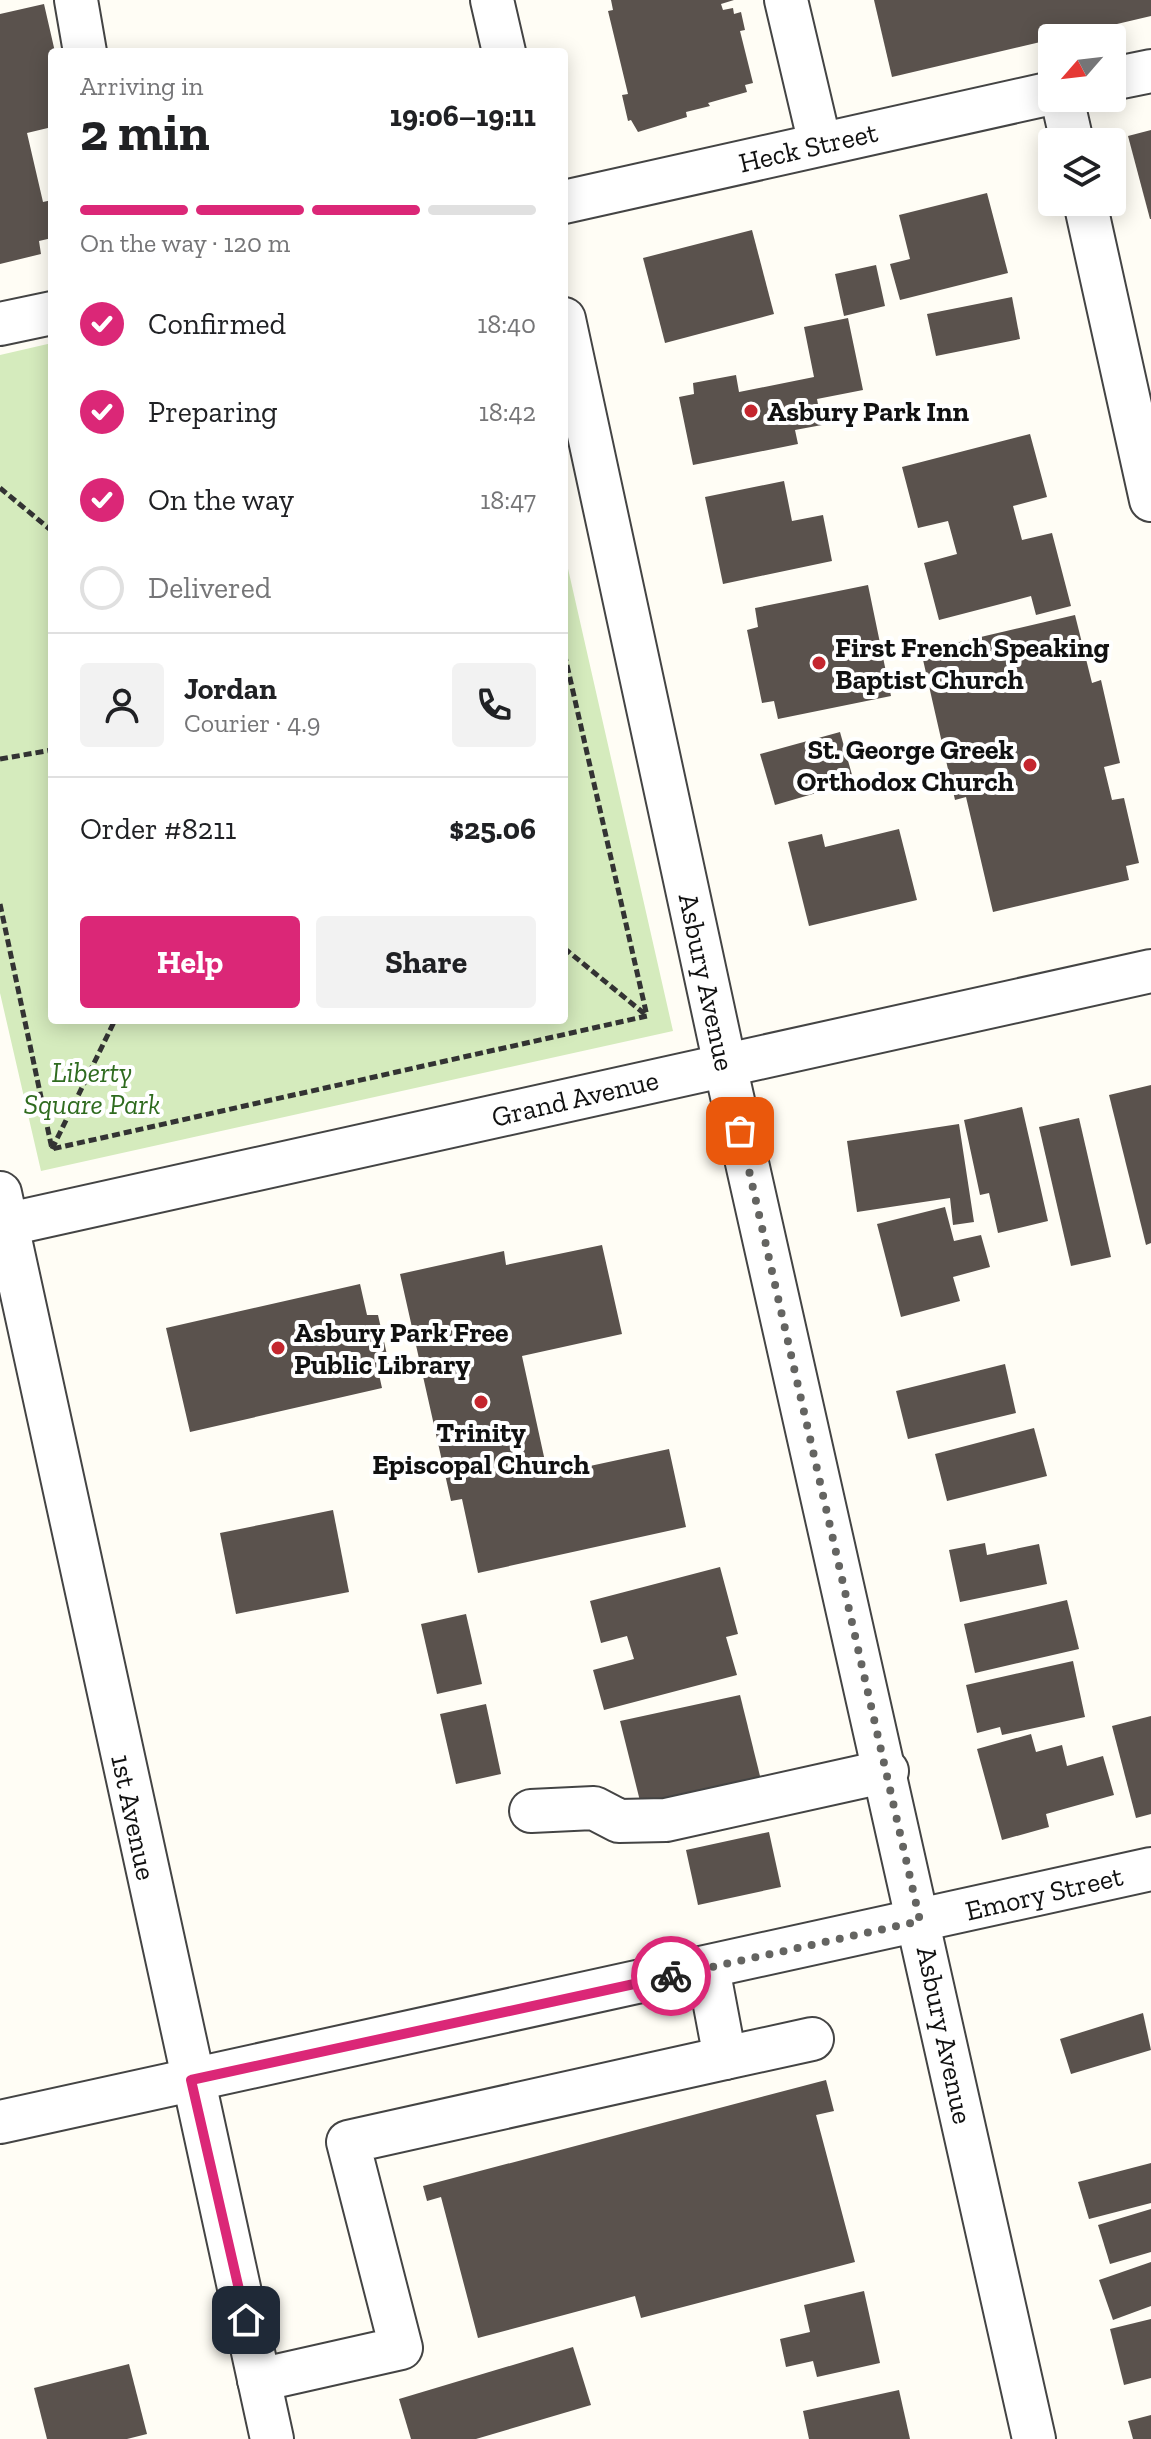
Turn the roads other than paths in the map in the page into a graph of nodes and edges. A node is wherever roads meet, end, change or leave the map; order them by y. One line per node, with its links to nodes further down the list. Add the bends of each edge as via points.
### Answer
1 (76, 0): 4 (street)
2 (492, 0): 5 (street)
3 (786, 0): 9 (street)
4 (84, 48)
5 (503, 48)
6 (1151, 71): 7 (street)
7 (1126, 76)
8 (1038, 96): 9 (street, Heck Street)
9 (820, 144): 10 (street, Heck Street)
10 (568, 201)
11 (1088, 216): 15 (street)
12 (48, 314): 13 (street)
13 (0, 324)
14 (568, 338): 17 (street, Asbury Avenue)
15 (1151, 500)
16 (1151, 971): 17 (street, Grand Avenue)
17 (725, 1065): 18 (street, Grand Avenue); 19 (street, Asbury Avenue)
18 (2, 1215): 26 (street, 1st Avenue)
19 (887, 1771): 20 (street, via 666,1820 619,1821 594,1808); 22 (street, Asbury Avenue)
20 (531, 1811)
21 (1151, 1869): 22 (street, Emory Street)
22 (920, 1921): 23 (street, Emory Street); 30 (street, Asbury Avenue)
23 (708, 1968): 25 (street); 26 (street, Emory Street)
24 (812, 2039): 25 (street)
25 (725, 2058): 28 (street, via 348,2142 401,2348)
26 (191, 2080): 27 (street, Emory Street); 28 (street, 1st Avenue)
27 (0, 2122)
28 (259, 2380): 29 (street, 1st Avenue)
29 (272, 2439)
30 (1034, 2439)

